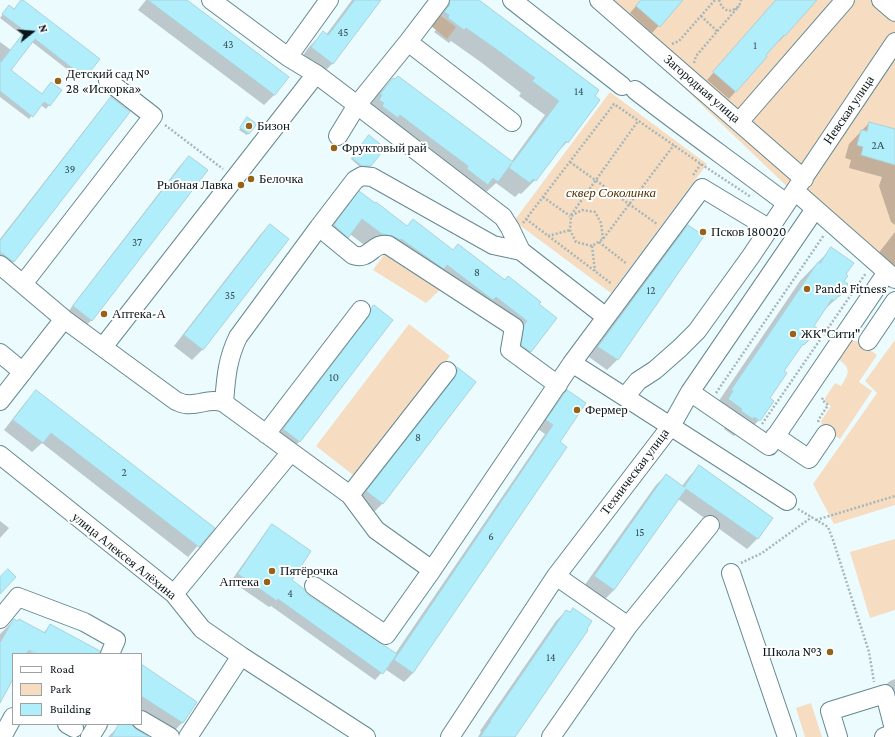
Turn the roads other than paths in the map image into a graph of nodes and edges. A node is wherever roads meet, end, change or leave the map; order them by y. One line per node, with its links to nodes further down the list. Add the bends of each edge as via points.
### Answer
1 (211, 0): 11 (street)
2 (329, 0): 11 (street)
3 (440, 0): 9 (street)
4 (512, 0): 18 (street, via 692,135)
5 (845, 0): 16 (street)
6 (881, 0): 8 (street)
7 (607, 2): 16 (street, Загородная улица)
8 (895, 12)
9 (408, 42): 14 (street); 15 (street)
10 (895, 42): 18 (street, Невская улица)
11 (288, 57): 12 (street)
12 (316, 74): 14 (street); 32 (street)
13 (108, 81): 25 (street, via 153,116)
14 (358, 105): 17 (street); 22 (street, via 503,217)
15 (512, 122)
16 (739, 122): 18 (street, Загородная улица)
17 (338, 136)
18 (795, 191): 19 (street, Загородная улица); 21 (street)
19 (815, 209): 24 (street, Загородная улица); 38 (street)
20 (320, 227): 22 (street, via 355,180 362,176 372,177 493,245); 37 (street, via 353,255 359,257 378,245 388,245 514,327 510,350); 41 (street, via 238,337 230,353)
21 (770, 229): 29 (street, via 702,188); 39 (street, via 697,331 655,370 638,381)
22 (517, 243): 29 (street)
23 (0, 265): 25 (street)
24 (887, 279): 26 (street, Загородная улица); 45 (street)
25 (23, 284): 30 (street)
26 (895, 298)
27 (895, 301): 31 (street)
28 (361, 310): 44 (street)
29 (606, 317): 34 (street)
30 (64, 319): 32 (street); 36 (street)
31 (868, 341)
32 (102, 347): 41 (street, via 176,401 186,404 219,400)
33 (0, 353): 36 (street)
34 (572, 363): 37 (street); 39 (street, Техническая улица)
35 (446, 371): 48 (street)
36 (22, 372): 40 (street)
37 (558, 384): 51 (street)
38 (690, 392): 42 (street); 45 (street, via 769,446)
39 (625, 397): 42 (street, Техническая улица)
40 (0, 401)
41 (224, 403): 44 (street)
42 (671, 426): 49 (street); 53 (street, Техническая улица)
43 (823, 430): 45 (street, via 809,459)
44 (266, 434): 46 (street)
45 (775, 436)
46 (292, 452): 48 (street); 55 (street)
47 (0, 455): 55 (street, улица Алексея Алёхина)
48 (350, 495): 51 (street, via 376,530)
49 (787, 501)
50 (710, 526): 57 (street)
51 (432, 570): 54 (street, via 386,635)
52 (731, 573): 70 (street)
53 (556, 576): 57 (street); 68 (street, Техническая улица)
54 (314, 586)
55 (174, 594): 59 (street, улица Алексея Алёхина, via 202,629)
56 (0, 619): 58 (street, via 18,597 84,622 116,640)
57 (628, 626): 69 (street)
58 (110, 653)
59 (241, 656): 66 (street); 67 (street, улица Алексея Алёхина)
60 (12, 719): 64 (street)
61 (142, 721): 63 (street)
62 (97, 725): 65 (street)
63 (168, 736)
64 (2, 737)
65 (90, 737)
66 (188, 737)
67 (366, 737)
68 (450, 737)
69 (551, 737)
70 (786, 737)
71 (838, 737): 72 (street, via 830,711 884,694 895,734)
72 (884, 737)

